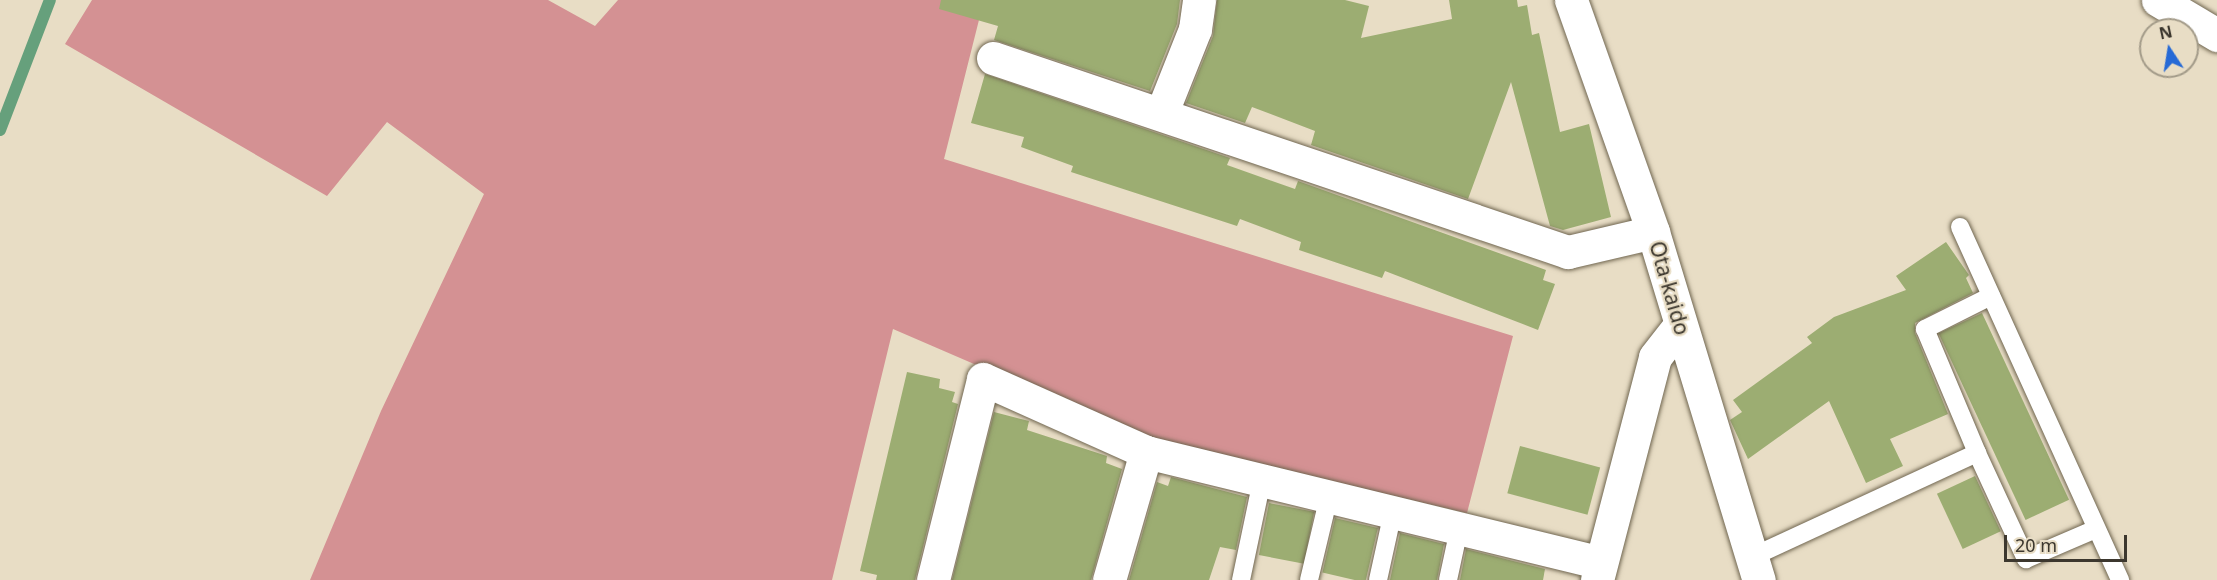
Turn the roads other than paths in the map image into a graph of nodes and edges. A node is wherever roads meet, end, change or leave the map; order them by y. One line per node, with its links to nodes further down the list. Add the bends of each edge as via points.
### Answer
1 (1199, 0): 6 (street, via 1195,29)
2 (1571, 0): 8 (street, Ota-kaido)
3 (2158, 0): 4 (street)
4 (2217, 35)
5 (993, 58): 6 (street)
6 (1162, 112): 8 (street, via 1568,252)
7 (1960, 227): 9 (lane)
8 (1653, 232): 10 (street, Ota-kaido)
9 (1991, 296): 12 (lane, via 1925,329); 17 (lane)
10 (1680, 325): 18 (street, Ota-kaido); 19 (street, via 1655,357)
11 (1146, 452): 13 (street); 20 (street, via 983,379); 21 (street)
12 (1977, 453): 17 (lane, via 2026,559); 18 (lane)
13 (1262, 480): 14 (street); 22 (lane)
14 (1329, 496): 15 (street); 23 (lane)
15 (1393, 512): 16 (street); 24 (lane)
16 (1459, 529): 19 (street); 25 (lane)
17 (2096, 529): 26 (lane)
18 (1756, 569)
19 (1599, 572)
20 (933, 580)
21 (1109, 580)
22 (1241, 580)
23 (1309, 580)
24 (1378, 580)
25 (1448, 580)
26 (2120, 580)

